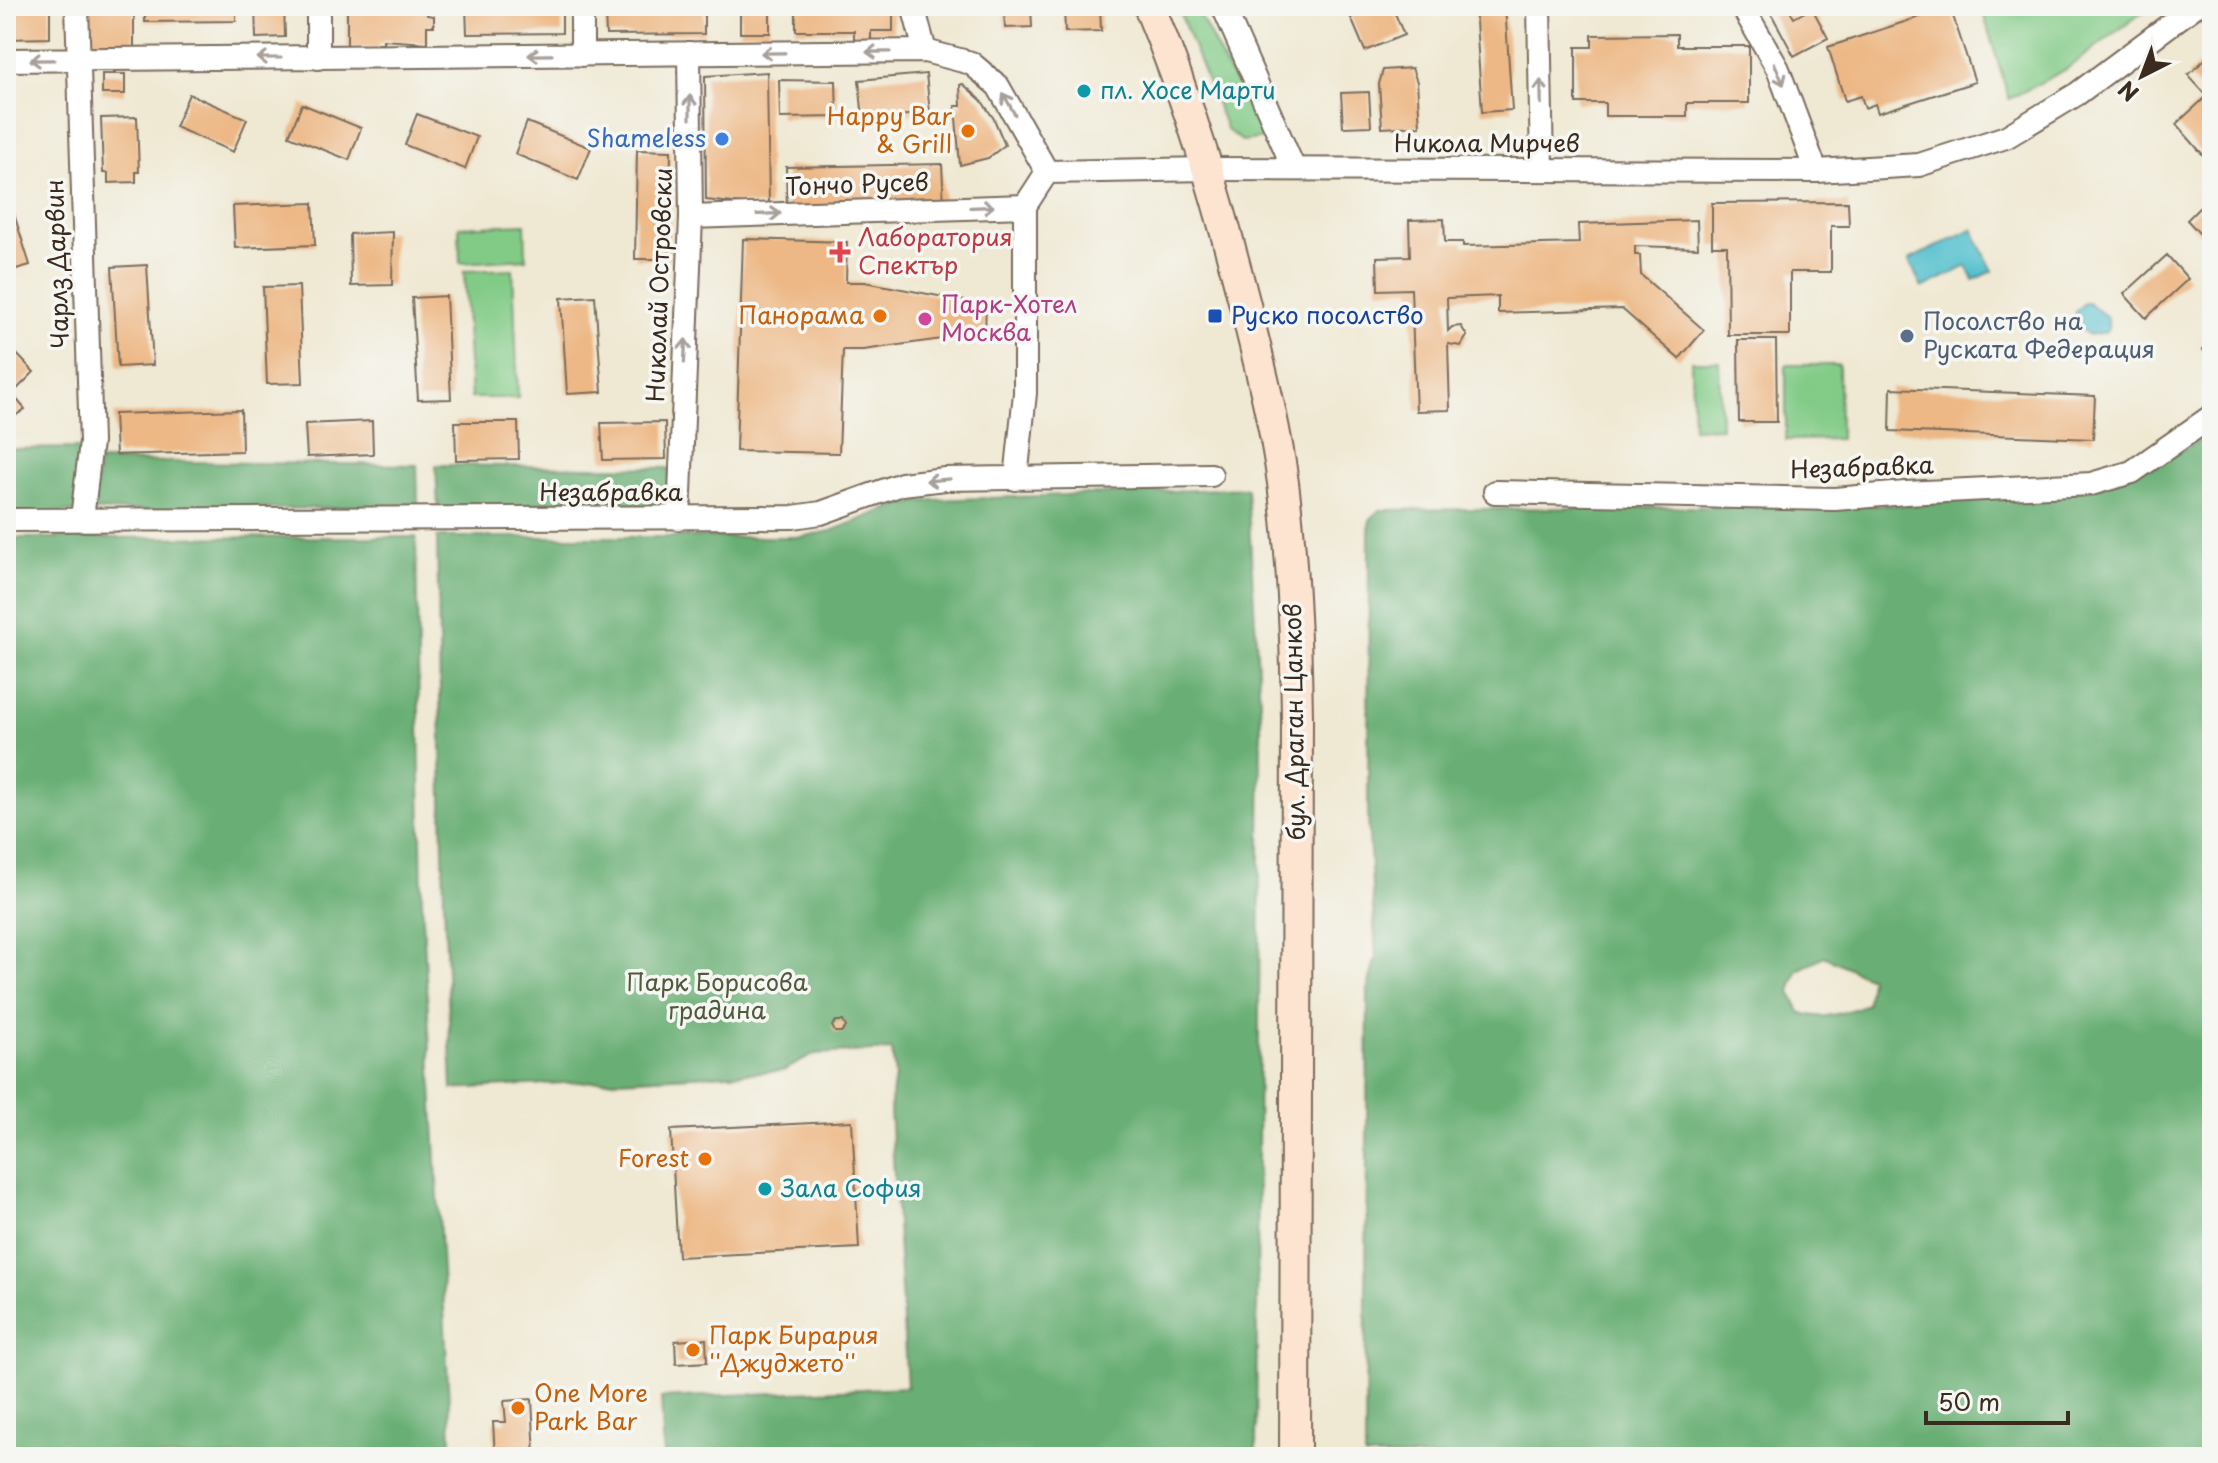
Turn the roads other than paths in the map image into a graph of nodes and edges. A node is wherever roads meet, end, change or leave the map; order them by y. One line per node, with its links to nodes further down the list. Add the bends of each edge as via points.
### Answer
1 (77, 6): 15 (street, Чарлз Дарвин)
2 (318, 6): 13 (street)
3 (582, 6): 12 (street)
4 (913, 6): 10 (street)
5 (1149, 6): 16 (main road, бул. Драган Цанков)
6 (1223, 6): 17 (street)
7 (1539, 6): 18 (street, one-way to 7)
8 (1742, 6): 19 (street, one-way to 19, via 1778,69)
9 (2195, 6): 19 (street, Никола Мирчев, via 2077,94 2006,137 1919,165)
10 (925, 51): 11 (street, one-way to 11); 20 (street, one-way to 10, via 998,86 971,63)
11 (689, 53): 12 (street); 22 (street, Николай Островски, one-way to 11)
12 (582, 55): 13 (street, one-way to 13)
13 (318, 58): 15 (street, one-way to 15)
14 (6, 60): 15 (street, one-way to 14)
15 (77, 60): 27 (street, Чарлз Дарвин, via 91,442)
16 (1209, 169): 17 (street, Никола Мирчев); 20 (street, Никола Мирчев); 30 (main road, бул. Драган Цанков, via 1256,350 1282,479 1296,623)
17 (1294, 169): 18 (street, Никола Мирчев)
18 (1542, 170): 19 (street, Никола Мирчев)
19 (1816, 171)
20 (1047, 172): 21 (street)
21 (1025, 206): 22 (street, Тончо Русев, one-way to 21); 25 (street, via 1025,393)
22 (691, 217): 28 (street, Николай Островски, one-way to 22)
23 (2212, 416): 26 (street, Незабравка, via 2132,472 2091,484 1835,499)
24 (1211, 475): 25 (street, Незабравка)
25 (1016, 479): 28 (street, Незабравка, one-way to 28, via 902,484 821,513 793,517)
26 (1495, 492)
27 (82, 519): 28 (street, Незабравка); 29 (street, Незабравка)
28 (679, 519)
29 (6, 520)
30 (1295, 1457)

